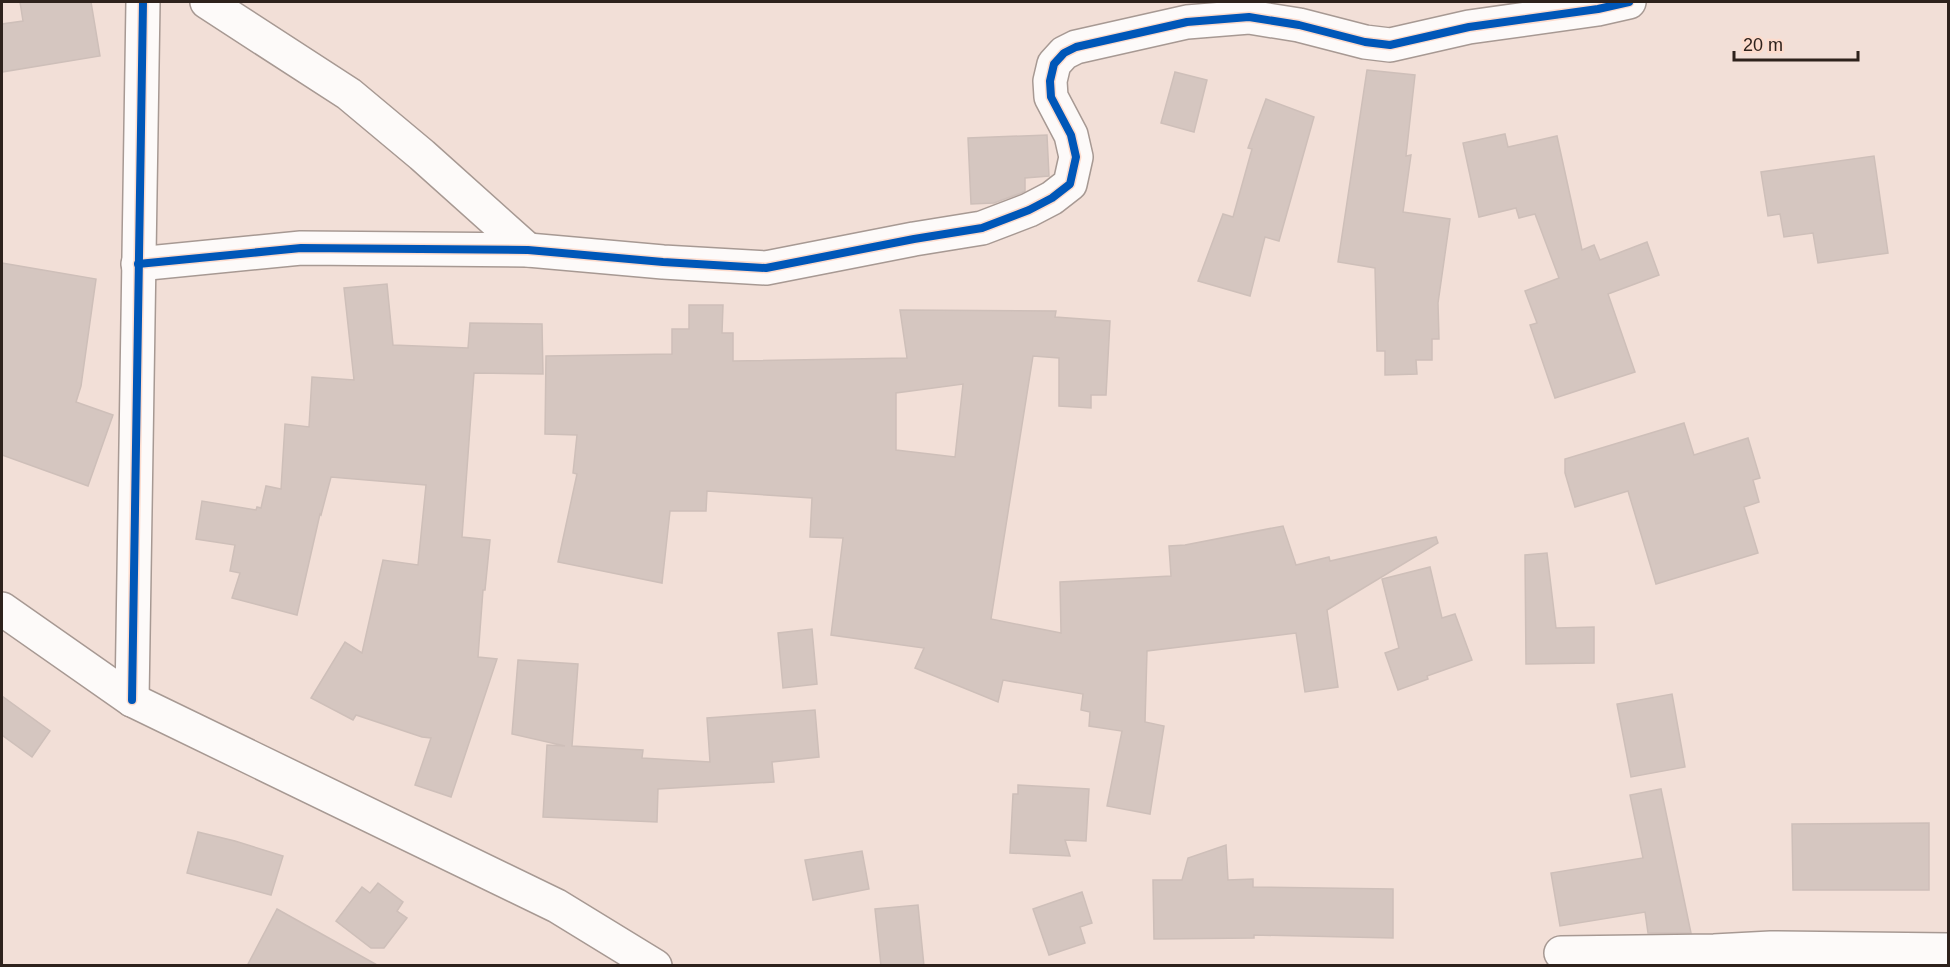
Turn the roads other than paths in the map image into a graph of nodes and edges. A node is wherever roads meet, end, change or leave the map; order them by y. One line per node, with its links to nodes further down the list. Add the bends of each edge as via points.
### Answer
1 (142, 2): 5 (street)
2 (207, 2): 4 (street, via 349,94)
3 (1629, 2): 4 (street, via 1469,27 1390,45 1249,17 1187,22 1076,47 1054,64 1050,81 1052,97 1071,135 1076,157 1070,184 1029,210 982,228 766,268)
4 (528, 250): 5 (street, via 301,248)
5 (138, 264): 7 (street)
6 (2, 609): 7 (street)
7 (132, 700): 11 (street, via 557,906)
8 (1948, 950): 10 (street)
9 (1561, 953): 10 (street)
10 (1771, 957)
11 (655, 966)

